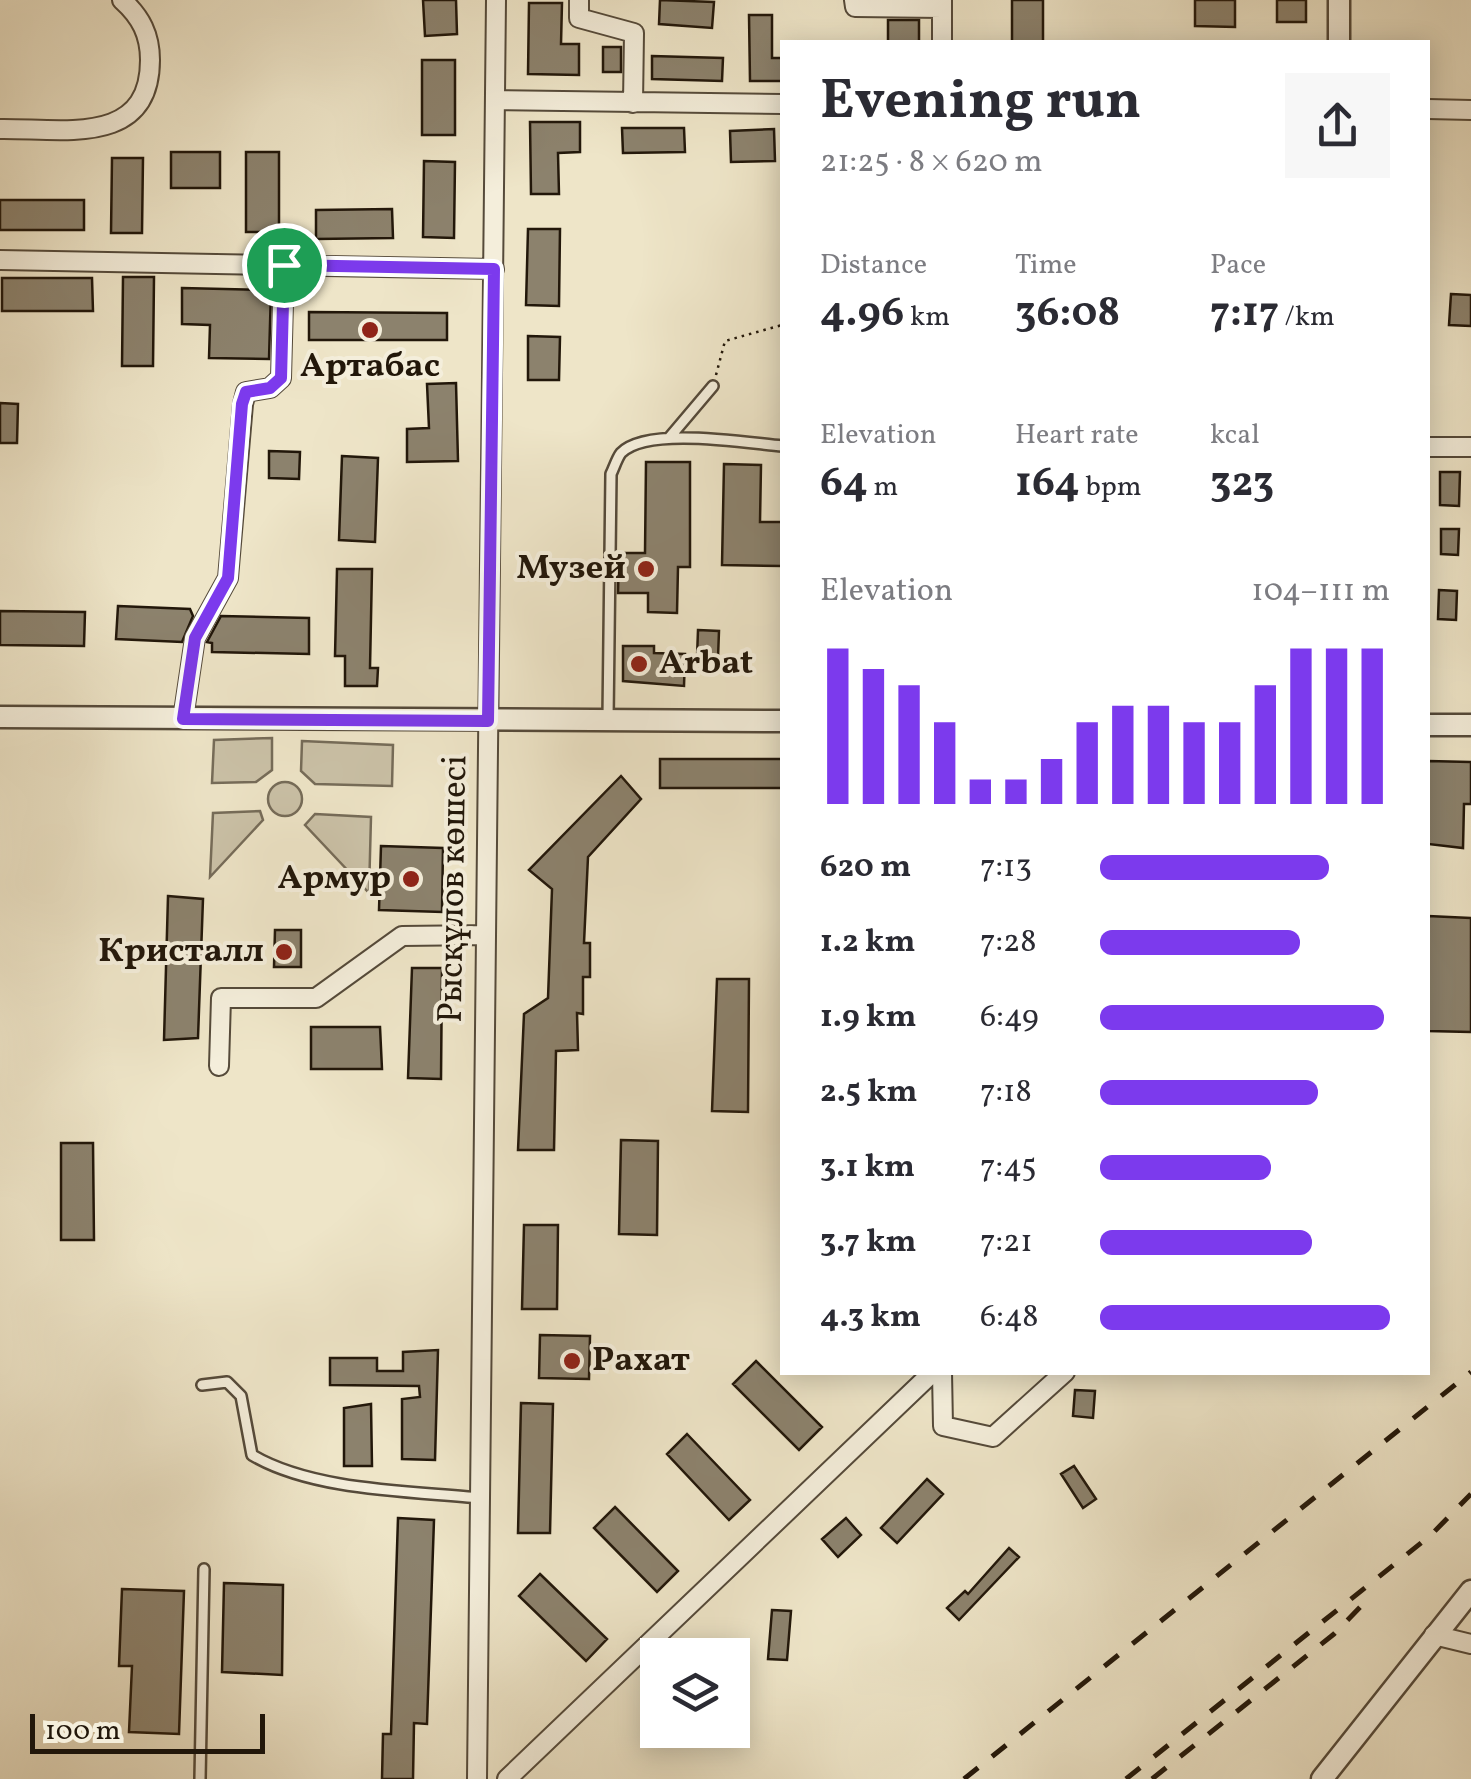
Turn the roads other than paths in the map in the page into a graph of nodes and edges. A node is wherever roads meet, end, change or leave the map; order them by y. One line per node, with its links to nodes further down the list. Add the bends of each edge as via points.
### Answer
1 (122, 0): 14 (street, via 149,43 148,84 136,110 100,128)
2 (496, 0): 9 (street, Рысқұлов көшесі)
3 (579, 0): 10 (street, via 579,18 634,34)
4 (854, 0): 6 (street, via 855,7)
5 (1338, 0): 8 (street)
6 (942, 4): 7 (street)
7 (942, 40)
8 (1339, 40)
9 (496, 100): 10 (street); 17 (street, Рысқұлов көшесі)
10 (633, 103): 11 (street)
11 (780, 104)
12 (1430, 109): 13 (street)
13 (1471, 110)
14 (0, 128)
15 (0, 260): 16 (street)
16 (284, 265): 17 (street); 24 (street, via 281,378 270,388 246,392 242,404 228,578 195,638)
17 (494, 269): 25 (street, Рысқұлов көшесі)
18 (713, 386): 19 (lane)
19 (670, 438): 20 (lane); 26 (lane, via 622,452 611,474)
20 (780, 446)
21 (1471, 446): 22 (street)
22 (1430, 447)
23 (0, 717): 24 (street)
24 (183, 719): 25 (street)
25 (488, 721): 26 (street); 30 (street, Рысқұлов көшесі)
26 (608, 721): 27 (street)
27 (780, 721)
28 (1430, 725): 29 (street)
29 (1471, 725)
30 (486, 935): 31 (street, via 402,936 316,998 221,998); 36 (street, Рысқұлов көшесі)
31 (219, 1066)
32 (930, 1375): 43 (street)
33 (942, 1375): 34 (street, via 943,1426 993,1437)
34 (1063, 1375)
35 (202, 1385): 36 (lane, via 227,1382 241,1396 252,1455 272,1467 366,1488)
36 (480, 1498): 42 (street, Рысқұлов көшесі)
37 (204, 1569): 41 (lane)
38 (1471, 1591): 39 (street)
39 (1434, 1635): 40 (street); 44 (street)
40 (1471, 1644)
41 (200, 1779)
42 (477, 1779)
43 (507, 1779)
44 (1322, 1779)

